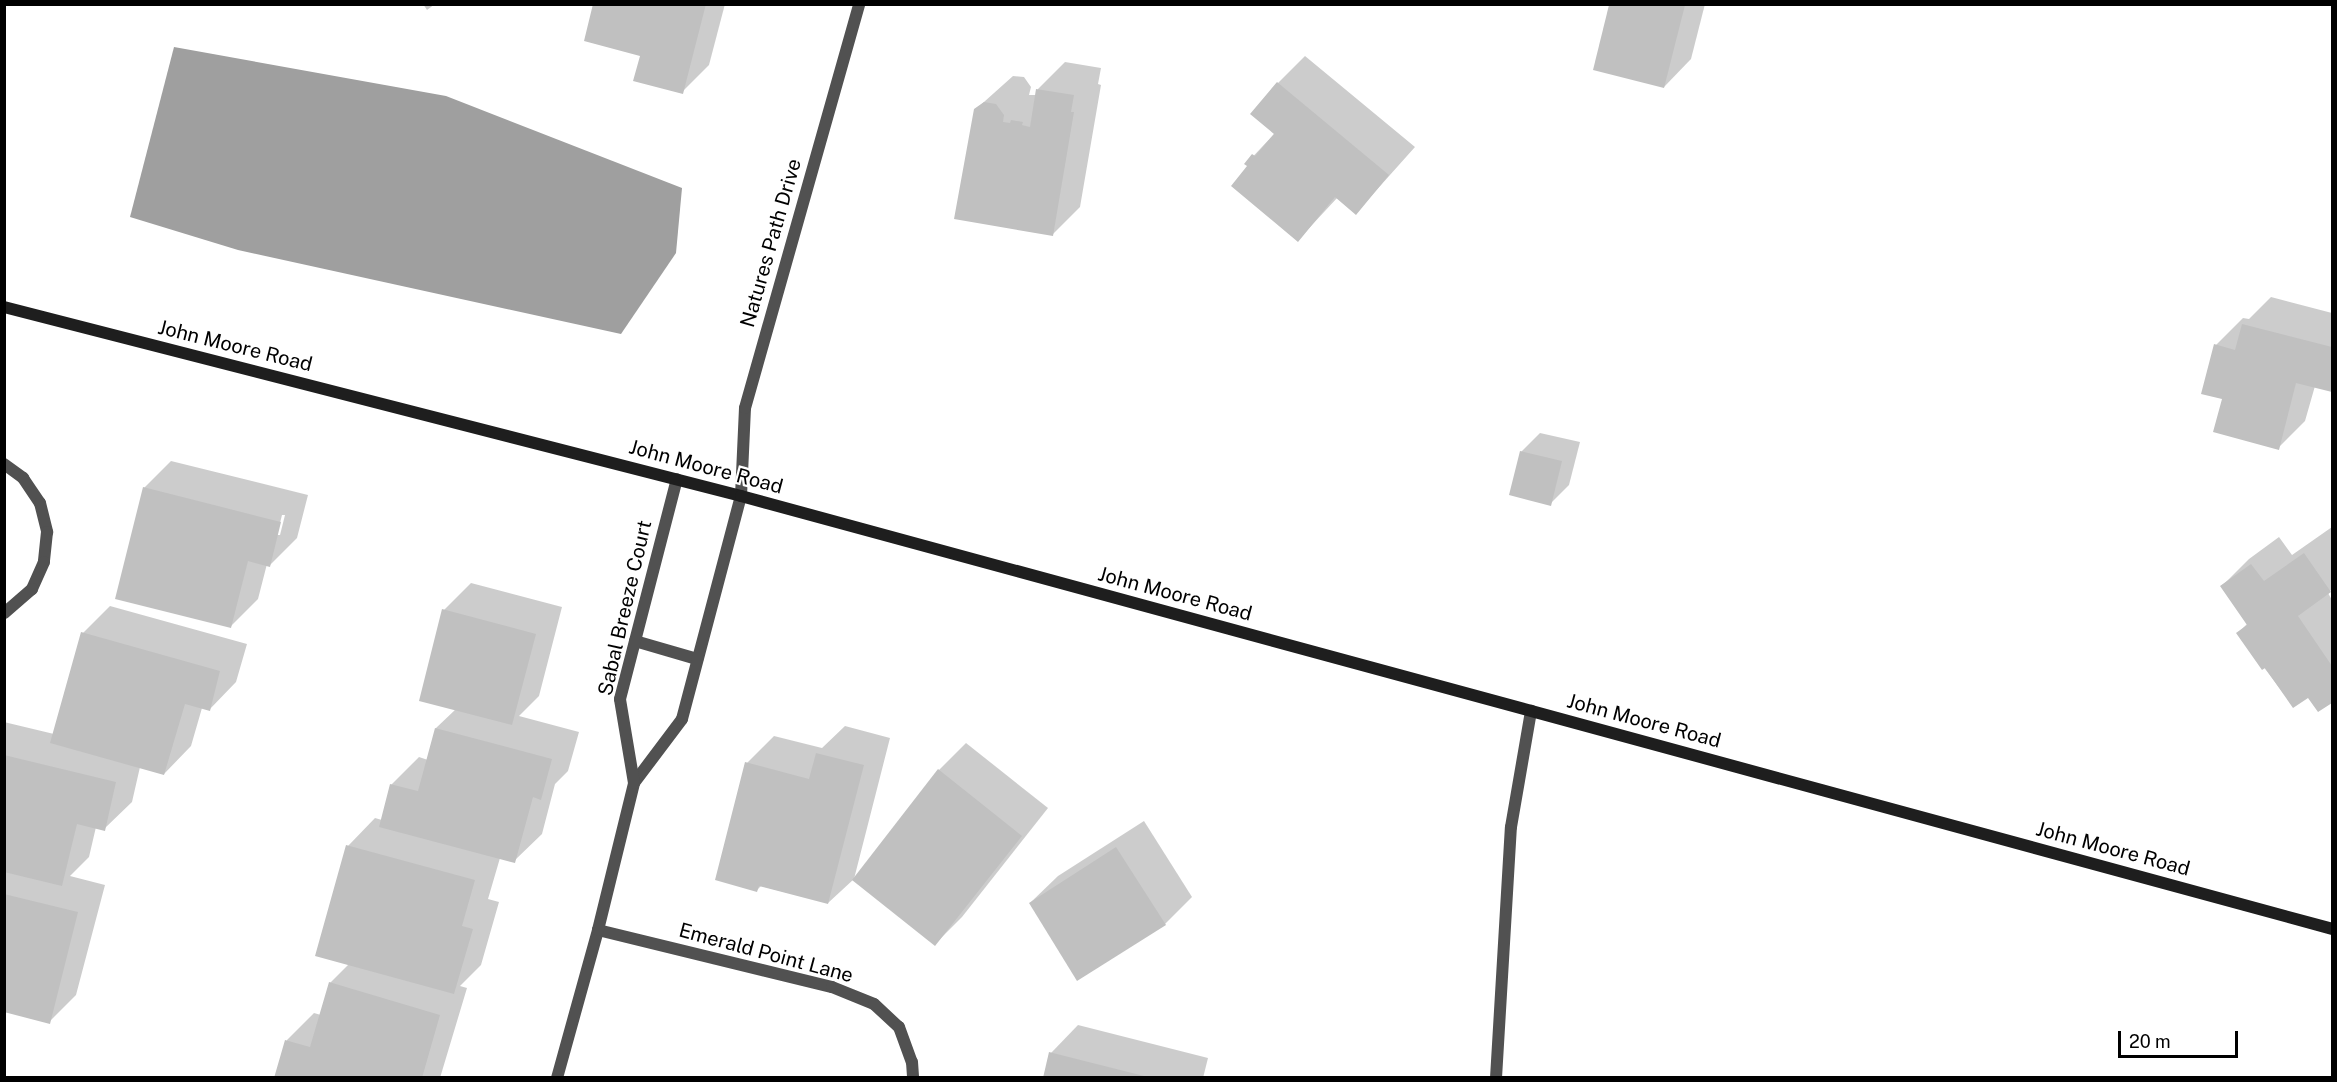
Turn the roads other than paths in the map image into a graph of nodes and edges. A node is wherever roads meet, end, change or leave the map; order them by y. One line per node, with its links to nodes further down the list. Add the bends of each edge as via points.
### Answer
1 (859, 4): 5 (street, Natures Path Drive, via 744,408)
2 (4, 307): 4 (street, John Moore Road)
3 (4, 464): 6 (street, via 23,478 40,503 47,532 44,562 32,589)
4 (677, 479): 5 (street, John Moore Road); 7 (street, Sabal Breeze Court)
5 (741, 496): 8 (street, Sabal Breeze Court); 9 (street, John Moore Road)
6 (4, 613)
7 (635, 641): 8 (street); 10 (street, Sabal Breeze Court, via 620,699)
8 (697, 659): 10 (street, Sabal Breeze Court, via 682,719)
9 (1531, 711): 11 (street, John Moore Road); 15 (street, via 1511,827)
10 (634, 783): 12 (street, Sabal Breeze Court)
11 (2332, 929)
12 (598, 930): 13 (street, Sabal Breeze Court); 14 (street, Emerald Point Lane, via 832,987 874,1004 899,1027 912,1062)
13 (557, 1077)
14 (913, 1077)
15 (1496, 1077)

